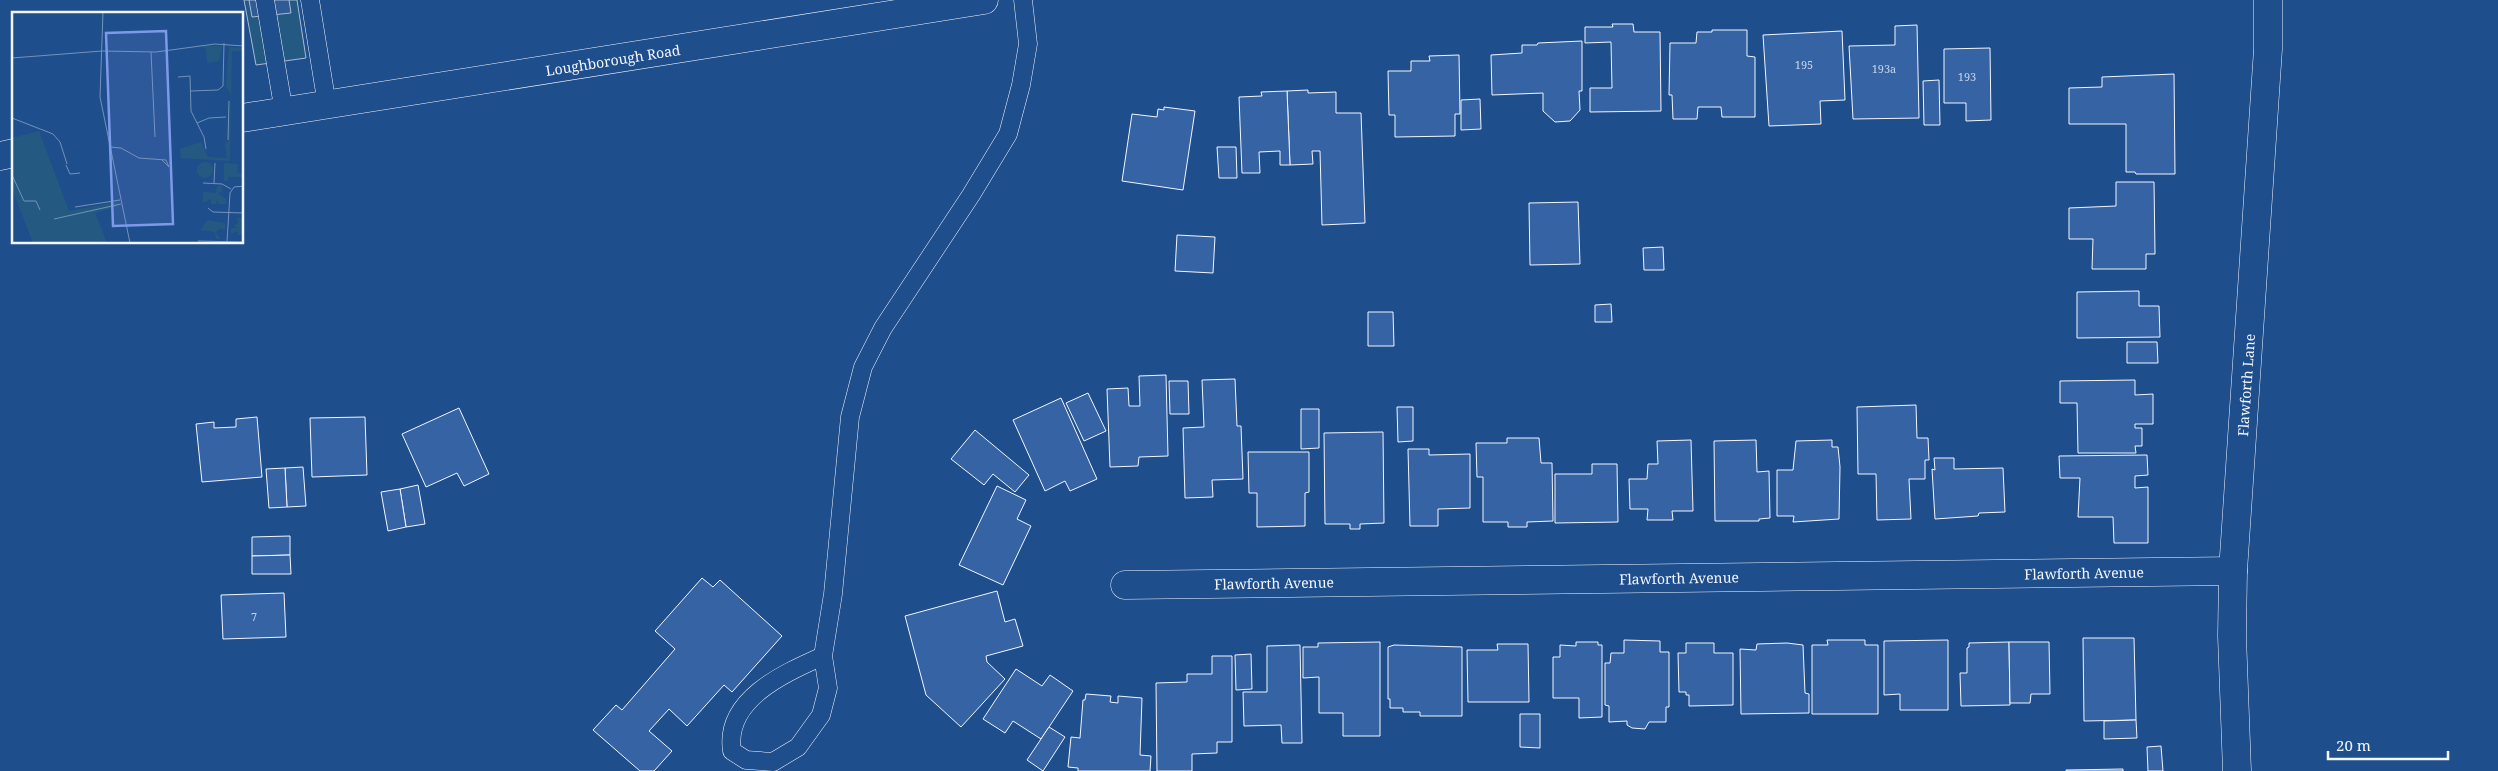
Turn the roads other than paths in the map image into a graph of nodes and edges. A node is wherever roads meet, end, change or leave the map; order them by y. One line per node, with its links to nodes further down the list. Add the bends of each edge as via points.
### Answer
1 (265, 0): 7 (lane)
2 (310, 0): 6 (lane)
3 (984, 0): 6 (street, Loughborough Road)
4 (1023, 0): 11 (lane, via 1028,44 1008,134 883,328 863,367 850,417 834,594)
5 (2268, 0): 9 (street, Flawforth Lane, via 2268,49)
6 (327, 105): 7 (street, Loughborough Road)
7 (284, 112): 8 (street, Loughborough Road)
8 (244, 118)
9 (2233, 571): 10 (street, Flawforth Avenue); 12 (street, Flawforth Lane)
10 (1125, 585)
11 (823, 656): 11 (lane, via 828,688 826,700 821,715 798,747 773,762 746,760 732,751 731,741 738,716 749,702 783,674)
12 (2237, 771)

